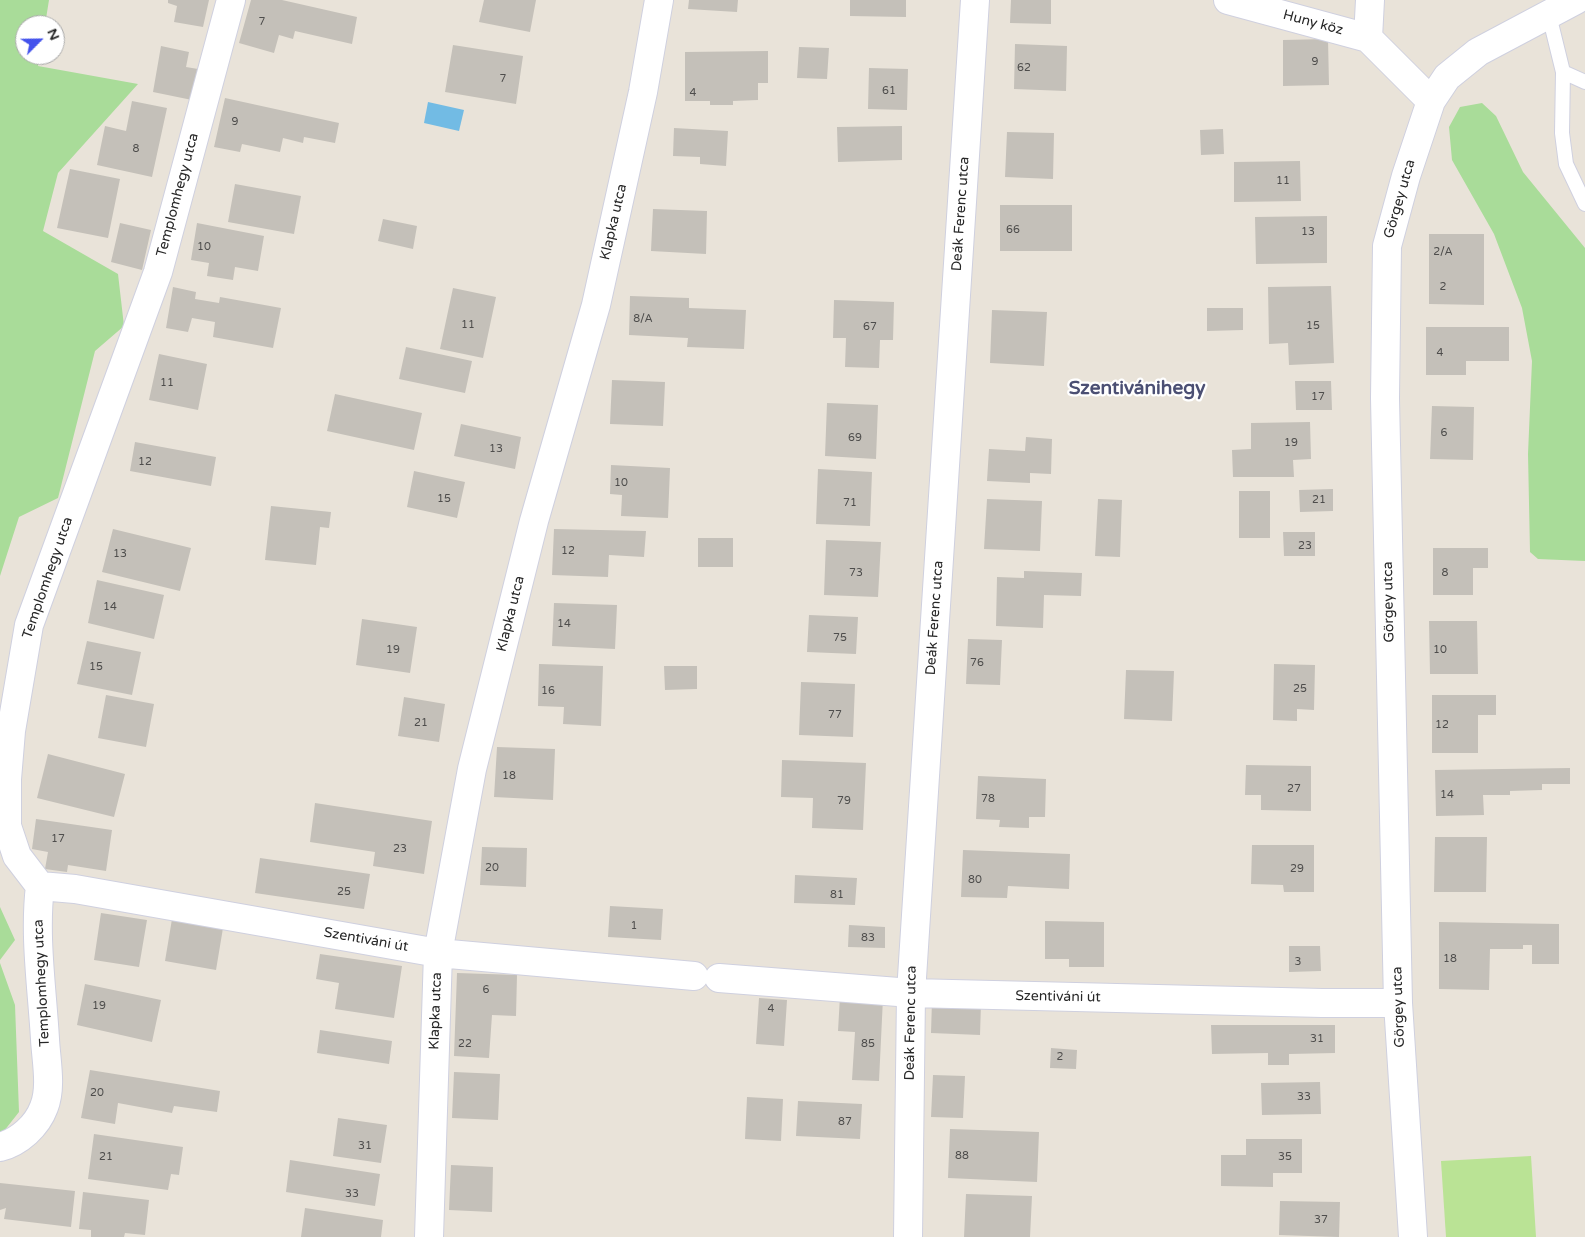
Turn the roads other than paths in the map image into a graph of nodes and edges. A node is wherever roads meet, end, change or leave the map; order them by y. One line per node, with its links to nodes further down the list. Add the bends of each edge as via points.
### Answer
1 (231, 0): 13 (street, Templomhegy utca, via 158,272 27,634 11,731 7,826 17,856)
2 (659, 0): 14 (street, Klapka utca, via 643,92 596,304 534,522 472,770)
3 (975, 0): 15 (street, Deák Ferenc utca)
4 (1228, 0): 8 (street, Huny köz)
5 (1370, 0): 8 (street)
6 (1576, 0): 7 (street, Görgey utca)
7 (1549, 15): 9 (lane); 11 (street, Görgey utca, via 1478,52 1447,77)
8 (1368, 38): 11 (street)
9 (1564, 72): 10 (lane); 12 (lane, via 1562,133 1566,164)
10 (1585, 82)
11 (1431, 101): 16 (street, Görgey utca, via 1387,246 1385,398)
12 (1584, 202)
13 (40, 886): 14 (street, Szentiváni út, via 75,889); 17 (street, Templomhegy utca, via 38,934 48,1080 44,1107 33,1127)
14 (438, 953): 15 (street, Szentiváni út); 18 (street, Klapka utca)
15 (911, 993): 16 (street, Szentiváni út); 19 (street, Deák Ferenc utca)
16 (1398, 1003): 20 (street, Görgey utca)
17 (0, 1147)
18 (429, 1237)
19 (908, 1237)
20 (1412, 1237)

